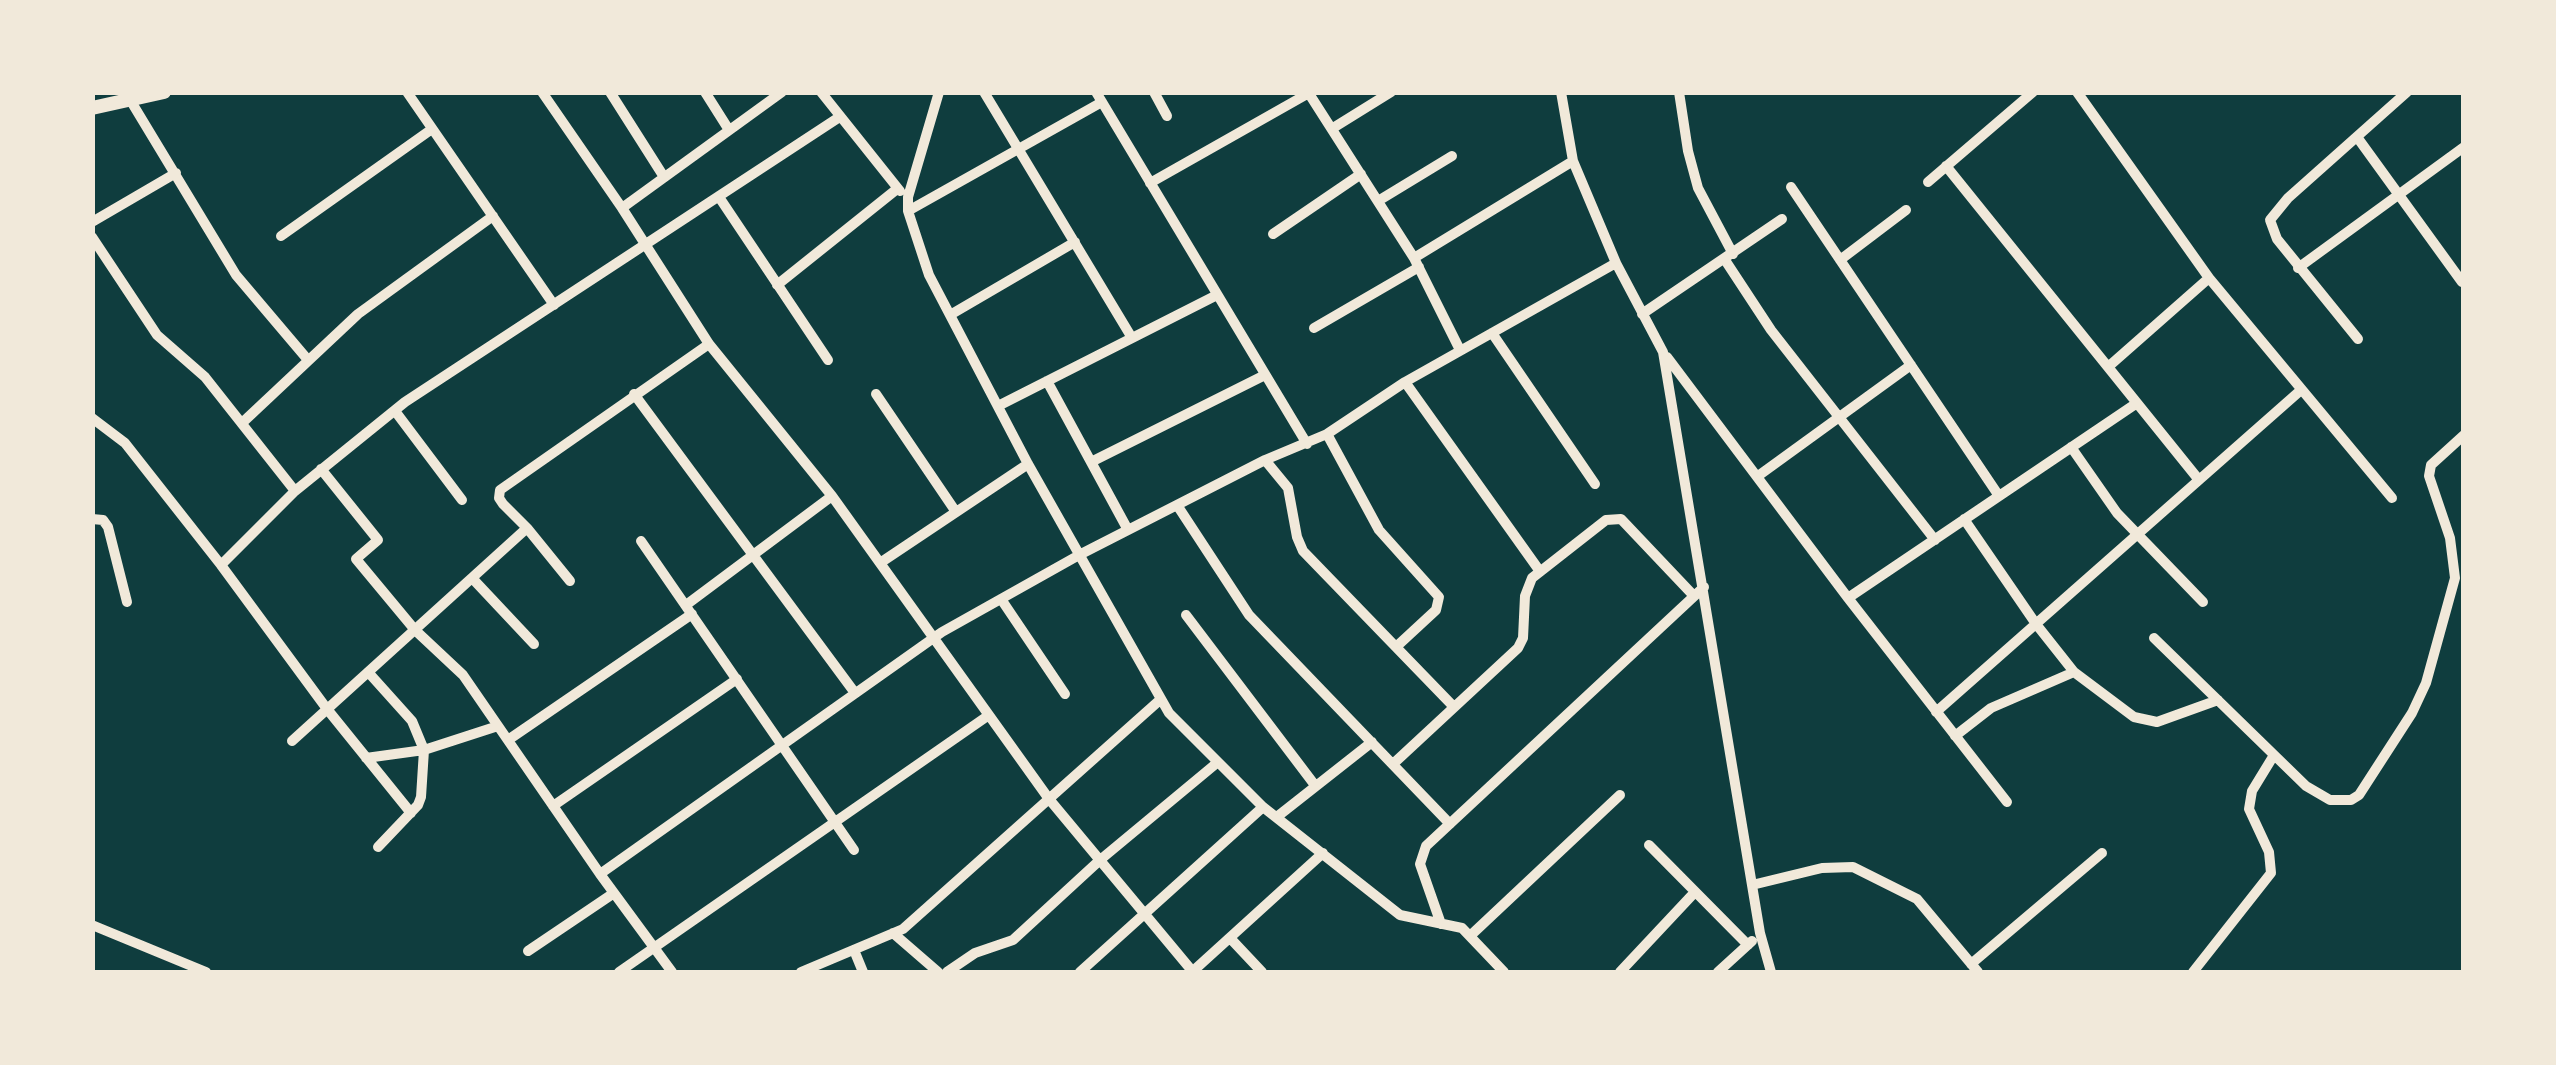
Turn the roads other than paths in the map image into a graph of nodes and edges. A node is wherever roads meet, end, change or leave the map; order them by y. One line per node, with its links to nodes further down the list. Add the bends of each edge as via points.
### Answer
1 (164, 92): 18 (street)
2 (407, 92): 24 (street)
3 (542, 92): 43 (street)
4 (610, 92): 34 (street)
5 (705, 92): 25 (street)
6 (782, 92): 25 (street)
7 (821, 92): 22 (street)
8 (939, 92): 41 (street)
9 (984, 92): 28 (street)
10 (1154, 92): 21 (street)
11 (1391, 92): 23 (street)
12 (1561, 92): 30 (street)
13 (1679, 92): 54 (street, via 1698,188)
14 (2032, 92): 31 (street)
15 (2077, 92): 59 (street)
16 (2407, 92): 26 (street)
17 (1308, 93): 23 (street); 36 (street)
18 (130, 96): 20 (street); 32 (street)
19 (1099, 98): 28 (street); 36 (street)
20 (92, 108)
21 (1166, 116)
22 (838, 118): 38 (street); 40 (street)
23 (1333, 128): 33 (street)
24 (432, 129): 46 (street); 50 (street)
25 (730, 130): 34 (street)
26 (2357, 137): 39 (street); 58 (street, via 2270,220)
27 (2464, 147): 39 (street)
28 (1018, 148): 45 (street); 52 (street)
29 (1452, 156): 42 (street)
30 (1573, 161): 56 (street); 57 (street)
31 (1946, 166): 35 (street); 76 (street)
32 (176, 173): 48 (street); 73 (street, via 236,275)
33 (1362, 174): 42 (street); 49 (street)
34 (664, 177): 43 (street)
35 (1928, 182)
36 (1150, 183): 62 (street)
37 (1791, 187): 55 (street)
38 (896, 188): 41 (street); 61 (street)
39 (2398, 194): 58 (street); 60 (street)
40 (719, 197): 53 (street); 61 (street)
41 (908, 197): 45 (street)
42 (1378, 201): 56 (street)
43 (622, 208): 53 (street)
44 (1906, 210): 55 (street)
45 (908, 212): 64 (street)
46 (493, 216): 63 (street); 73 (street, via 358,314)
47 (1782, 219): 54 (street)
48 (92, 222)
49 (1273, 234)
50 (281, 236)
51 (92, 237): 88 (street, via 158,335)
52 (1076, 242): 64 (street); 68 (street)
53 (646, 246): 63 (street); 70 (street)
54 (1729, 257): 65 (street); 86 (street, via 1772,330)
55 (1840, 260): 75 (street)
56 (1417, 262): 66 (street); 71 (street)
57 (1616, 264): 65 (street); 67 (street)
58 (2298, 268): 69 (street)
59 (2209, 278): 76 (street); 80 (street)
60 (2462, 282)
61 (777, 284): 74 (street)
62 (1217, 295): 68 (street); 77 (street)
63 (554, 305): 85 (street)
64 (950, 314): 84 (street)
65 (1642, 314): 72 (street)
66 (1314, 328)
67 (1492, 333): 71 (street); 99 (street)
68 (1132, 338): 78 (street)
69 (2358, 340)
70 (709, 344): 81 (street); 101 (street)
71 (1460, 350): 79 (street)
72 (1664, 352): 97 (street); 121 (street)
73 (308, 360): 88 (street)
74 (828, 360)
75 (1911, 365): 86 (street); 102 (street)
76 (2108, 367): 83 (street)
77 (1265, 375): 91 (street); 94 (street)
78 (1047, 381): 84 (street); 94 (street)
79 (1405, 382): 89 (street); 118 (street)
80 (2302, 390): 98 (street); 103 (street)
81 (634, 394): 109 (street, via 500,490 502,504); 115 (street)
82 (876, 394): 106 (street)
83 (2136, 402): 92 (street); 98 (street)
84 (998, 406): 95 (street)
85 (395, 410): 96 (street); 104 (street)
86 (1838, 417): 97 (street); 112 (street)
87 (92, 418): 117 (street, via 126,443)
88 (242, 422): 100 (street)
89 (1327, 434): 91 (street); 134 (street, via 1380,530 1439,597 1436,610)
90 (2464, 435): 153 (street, via 2431,465 2428,476 2450,538 2455,578 2412,713 2366,788 2351,800 2318,795)
91 (1307, 444): 93 (street)
92 (2071, 447): 102 (street); 111 (street)
93 (1265, 460): 105 (street); 134 (street, via 1288,488 1303,551)
94 (1091, 462): 110 (street)
95 (1028, 464): 106 (street); 114 (street)
96 (321, 469): 100 (street); 130 (street, via 378,540 356,559)
97 (1758, 476): 123 (street)
98 (2200, 480): 111 (street)
99 (1596, 484)
100 (296, 491): 117 (street)
101 (832, 496): 115 (street); 116 (street)
102 (1999, 496): 108 (street)
103 (2392, 498)
104 (462, 500)
105 (1177, 505): 110 (street); 150 (street, via 1250,615)
106 (956, 512): 116 (street)
107 (92, 519): 125 (street, via 108,527)
108 (1964, 519): 112 (street); 129 (street)
109 (527, 528): 119 (street); 120 (street)
110 (1128, 530): 114 (street)
111 (2137, 535): 126 (street); 129 (street)
112 (1934, 540): 123 (street)
113 (642, 541): 127 (street)
114 (1081, 554): 124 (street); 140 (street)
115 (753, 555): 127 (street); 138 (street)
116 (880, 564): 131 (street)
117 (222, 565): 143 (street)
118 (1540, 570): 122 (street, via 1614,517); 142 (street, via 1528,586 1518,648)
119 (472, 578): 130 (street); 133 (street)
120 (570, 581)
121 (1704, 587): 122 (street); 174 (street)
122 (1694, 596): 166 (street)
123 (1848, 598): 144 (street)
124 (1000, 599): 131 (street); 139 (street)
125 (127, 602)
126 (2204, 602)
127 (689, 610): 137 (street); 149 (street)
128 (1186, 615): 157 (street)
129 (2036, 624): 136 (street); 144 (street)
130 (415, 630): 135 (street); 146 (street, via 464,675)
131 (934, 638): 138 (street); 145 (street)
132 (2154, 638): 141 (street)
133 (534, 644)
134 (1396, 647): 142 (street)
135 (368, 672): 143 (street); 152 (street, via 412,721)
136 (2074, 672): 141 (street, via 2144,722); 147 (street, via 1991,708)
137 (737, 680): 151 (street); 161 (street)
138 (855, 692): 151 (street)
139 (1065, 694)
140 (1161, 699): 155 (street); 159 (street)
141 (2218, 700): 153 (street)
142 (1454, 707): 156 (street)
143 (326, 709): 148 (street); 154 (street)
144 (1936, 712): 147 (street)
145 (989, 715): 159 (street); 165 (street)
146 (498, 726): 149 (street); 152 (street)
147 (1955, 736): 160 (street)
148 (292, 740)
149 (508, 740): 161 (street)
150 (1372, 742): 156 (street); 157 (street)
151 (782, 746): 165 (street); 173 (street)
152 (424, 750): 154 (street); 163 (street, via 422,797)
153 (2274, 755): 203 (street, via 2252,790 2249,809 2271,873)
154 (366, 758): 163 (street)
155 (1218, 762): 162 (street); 172 (street)
156 (1393, 764): 166 (street)
157 (1314, 784): 164 (street)
158 (1620, 795): 182 (street)
159 (1049, 798): 172 (street); 180 (street)
160 (2007, 802)
161 (553, 806): 173 (street)
162 (1263, 807): 164 (street); 177 (street)
163 (411, 814): 168 (street)
164 (1278, 816): 170 (street)
165 (836, 824): 169 (street); 185 (street)
166 (1450, 824): 178 (street, via 1420,854)
167 (1649, 845): 175 (street)
168 (378, 847)
169 (854, 850)
170 (1323, 853): 178 (street, via 1400,915); 183 (street)
171 (2102, 853): 188 (street)
172 (1100, 860): 177 (street); 196 (street, via 1014,940 975,952)
173 (600, 874): 176 (street)
174 (1752, 885): 181 (street); 188 (street, via 1853,867 1917,900)
175 (1695, 892): 184 (street); 200 (street)
176 (614, 893): 185 (street); 187 (street)
177 (1144, 914): 197 (street); 198 (street)
178 (1441, 924): 182 (street)
179 (92, 925): 190 (street)
180 (893, 933): 186 (street); 195 (street)
181 (1760, 934): 184 (street); 202 (street)
182 (1470, 936): 189 (street)
183 (1230, 938): 198 (street); 199 (street)
184 (1748, 944): 201 (street)
185 (655, 949): 191 (street); 192 (street)
186 (854, 950): 193 (street); 194 (street)
187 (528, 951)
188 (1974, 968)
189 (1500, 971)
190 (206, 972)
191 (619, 972)
192 (672, 972)
193 (800, 972)
194 (864, 972)
195 (938, 972)
196 (948, 972)
197 (1080, 972)
198 (1193, 972)
199 (1262, 972)
200 (1620, 972)
201 (1718, 972)
202 (1771, 972)
203 (2194, 972)

